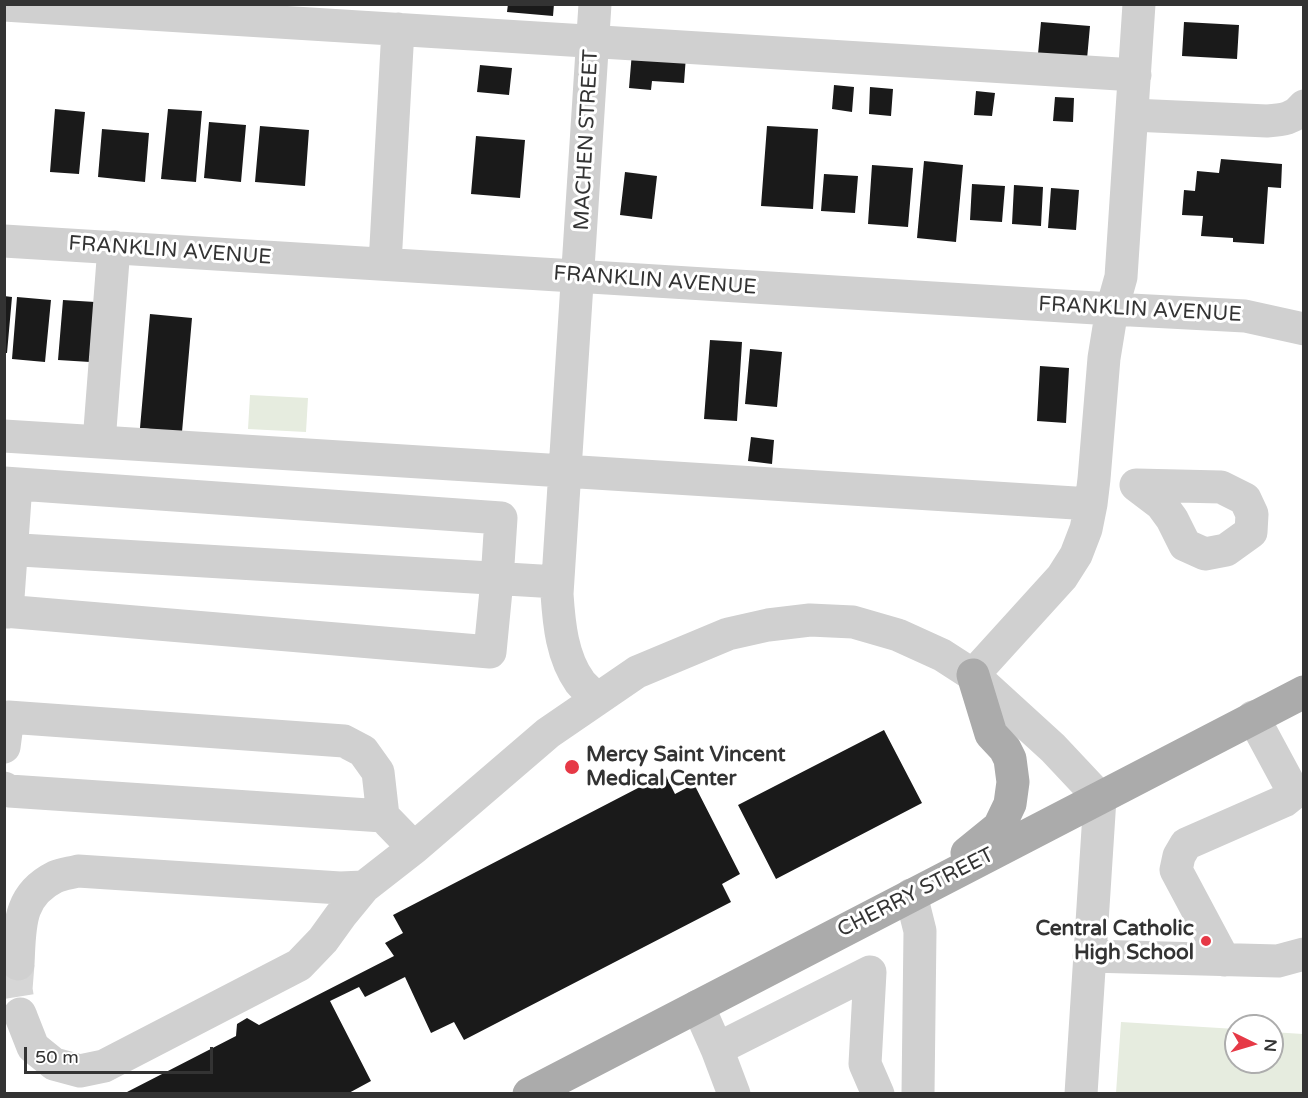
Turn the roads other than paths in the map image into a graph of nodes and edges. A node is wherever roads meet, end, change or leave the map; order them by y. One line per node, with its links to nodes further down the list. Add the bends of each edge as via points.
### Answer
1 (4, 4): 4 (street)
2 (595, 4): 5 (street, MACHEN STREET)
3 (1139, 4): 6 (street)
4 (398, 29): 5 (street); 11 (street)
5 (593, 41): 6 (street); 12 (street, MACHEN STREET)
6 (1135, 75): 8 (street)
7 (1304, 106): 8 (street, via 1285,120 1267,121)
8 (1132, 115): 13 (street, via 1121,277)
9 (4, 241): 10 (street, FRANKLIN AVENUE)
10 (114, 247): 11 (street, FRANKLIN AVENUE); 16 (street)
11 (386, 264): 12 (street, FRANKLIN AVENUE)
12 (578, 276): 13 (street, FRANKLIN AVENUE); 17 (street, MACHEN STREET)
13 (1112, 309): 14 (street, FRANKLIN AVENUE, via 1245,316); 20 (street)
14 (1304, 329)
15 (4, 436): 16 (street)
16 (99, 442): 17 (street)
17 (565, 471): 20 (street); 23 (street, MACHEN STREET)
18 (10, 483): 21 (street); 22 (street, via 501,519)
19 (1136, 485): 19 (street, via 1161,504 1185,544 1205,554 1226,550 1251,532 1252,514 1245,499 1221,487); 20 (street)
20 (1093, 491): 25 (street, via 1086,529 1062,577)
21 (8, 549): 22 (street); 24 (street)
22 (497, 580): 23 (street); 24 (street, via 490,652)
23 (557, 582): 27 (street, MACHEN STREET, via 567,655 580,682)
24 (6, 611)
25 (974, 675): 27 (street, via 898,635 853,622 810,620 768,624 728,634 637,672); 32 (street); 36 (main road, via 992,734 1010,759 1010,804 999,827)
26 (1304, 692): 28 (main road, CHERRY STREET)
27 (597, 699): 34 (street, via 548,733)
28 (1253, 717): 31 (street); 32 (main road, CHERRY STREET)
29 (4, 747): 33 (street, via 8,717 344,741 363,751 378,772)
30 (4, 788): 33 (street)
31 (1298, 790): 40 (street, via 1284,801 1186,844 1179,856 1176,870)
32 (1100, 798): 36 (main road, CHERRY STREET); 39 (street)
33 (383, 816): 34 (street)
34 (414, 848): 35 (street)
35 (364, 887): 37 (street, via 78,871 56,876); 43 (street, via 299,965 104,1065 80,1071 54,1064 33,1047)
36 (914, 894): 42 (main road, CHERRY STREET); 48 (street, via 920,931)
37 (14, 903): 41 (street, via 20,935)
38 (1304, 954): 40 (street, via 1278,961)
39 (1089, 956): 40 (street); 49 (street)
40 (1224, 960)
41 (18, 964)
42 (698, 1006): 44 (street); 45 (main road, CHERRY STREET)
43 (20, 1014)
44 (717, 1049): 46 (street); 47 (street, via 870,972 865,1064)
45 (529, 1094)
46 (734, 1094)
47 (878, 1094)
48 (918, 1094)
49 (1081, 1094)

